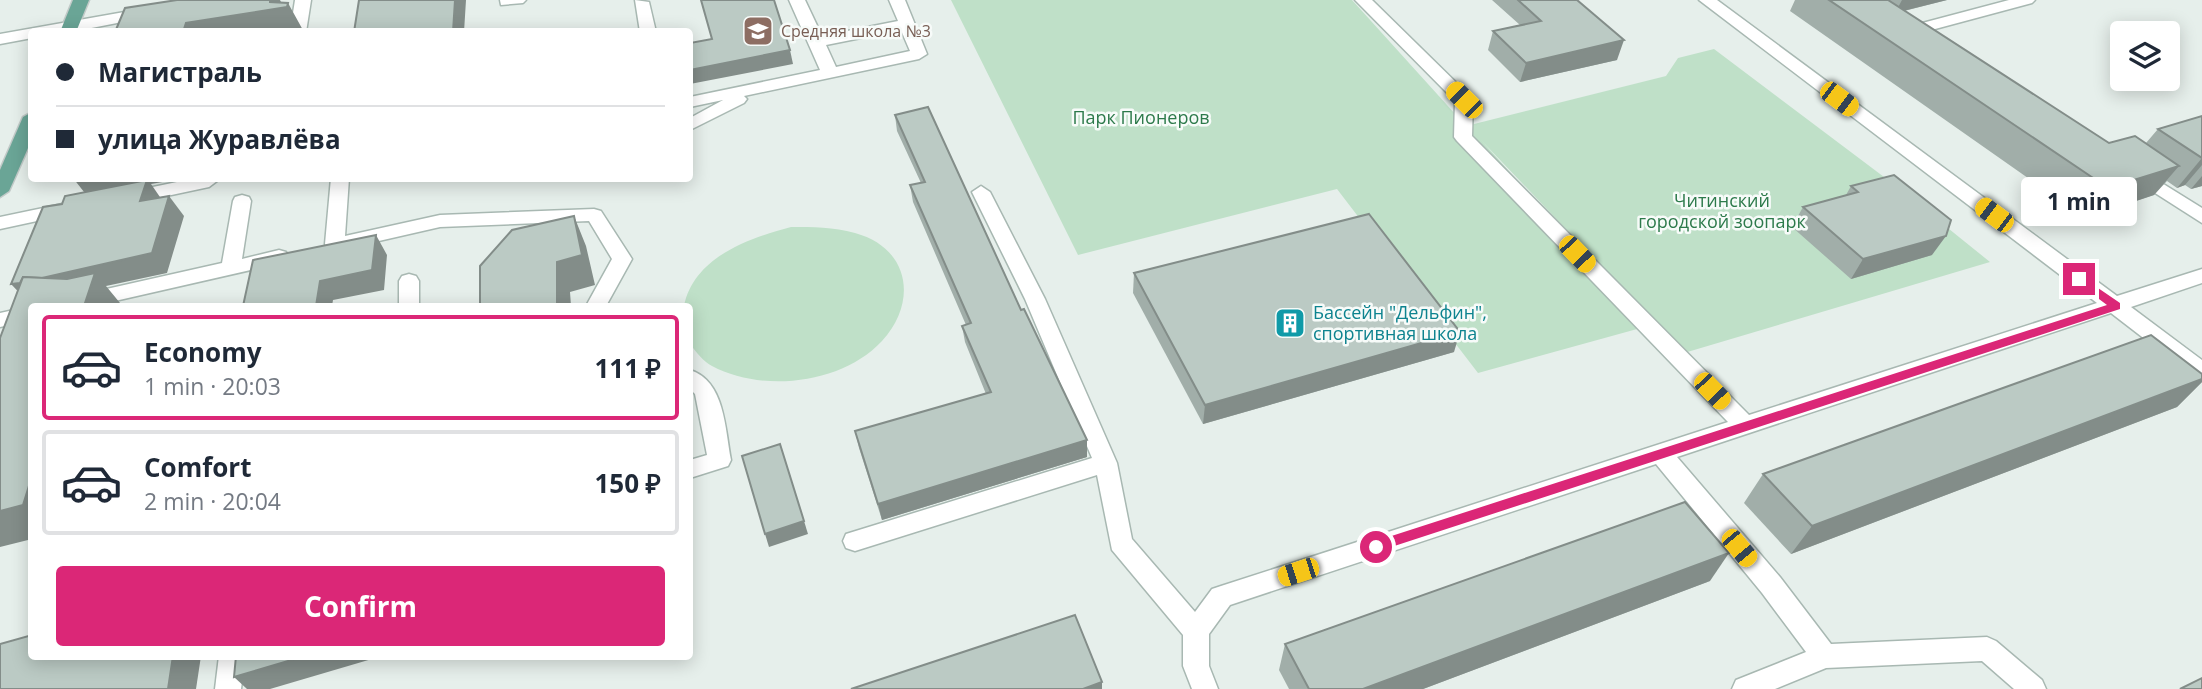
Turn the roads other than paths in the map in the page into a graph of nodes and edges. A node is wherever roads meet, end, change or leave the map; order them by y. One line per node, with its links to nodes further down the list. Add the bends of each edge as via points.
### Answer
1 (81, 0): 12 (main road)
2 (303, 0): 14 (street)
3 (797, 0): 18 (street)
4 (897, 0): 11 (street)
5 (1363, 0): 47 (street, via 1464,100 1462,137)
6 (1707, 0): 42 (street)
7 (1857, 0): 8 (street, via 1909,31)
8 (2027, 0)
9 (644, 1): 15 (street)
10 (168, 9): 13 (street)
11 (907, 24): 18 (street); 19 (street, via 919,54)
12 (70, 28)
13 (75, 28)
14 (299, 28)
15 (647, 28)
16 (28, 34): 17 (street)
17 (0, 39)
18 (817, 42): 19 (street)
19 (830, 73): 20 (street)
20 (779, 84): 21 (street); 22 (street, via 726,104)
21 (693, 101)
22 (693, 123)
23 (28, 126): 27 (main road)
24 (2120, 161): 32 (street)
25 (205, 182): 30 (street)
26 (339, 182): 41 (street, via 329,246 440,220 594,215 622,259)
27 (0, 191)
28 (981, 192): 49 (street, via 1035,299)
29 (242, 201): 35 (street)
30 (108, 202)
31 (81, 207): 33 (street)
32 (2202, 217)
33 (0, 223)
34 (296, 253): 35 (street)
35 (231, 268): 38 (street)
36 (2202, 276): 42 (street)
37 (409, 281): 40 (street)
38 (144, 297): 39 (street)
39 (89, 303)
40 (409, 303)
41 (598, 303)
42 (2116, 306): 45 (street); 47 (street)
43 (28, 314): 44 (street)
44 (0, 320)
45 (2202, 370)
46 (693, 380): 50 (street, via 705,390 720,460)
47 (1746, 426): 48 (street)
48 (1661, 454): 52 (street, via 1221,597); 53 (street)
49 (1106, 463): 51 (street); 52 (street, via 1121,544)
50 (693, 468)
51 (855, 541)
52 (1196, 631): 56 (street, via 1196,666)
53 (1825, 656): 57 (street); 58 (street, via 1987,649)
54 (232, 660): 55 (street)
55 (228, 689)
56 (1205, 689)
57 (1745, 689)
58 (2032, 689)

